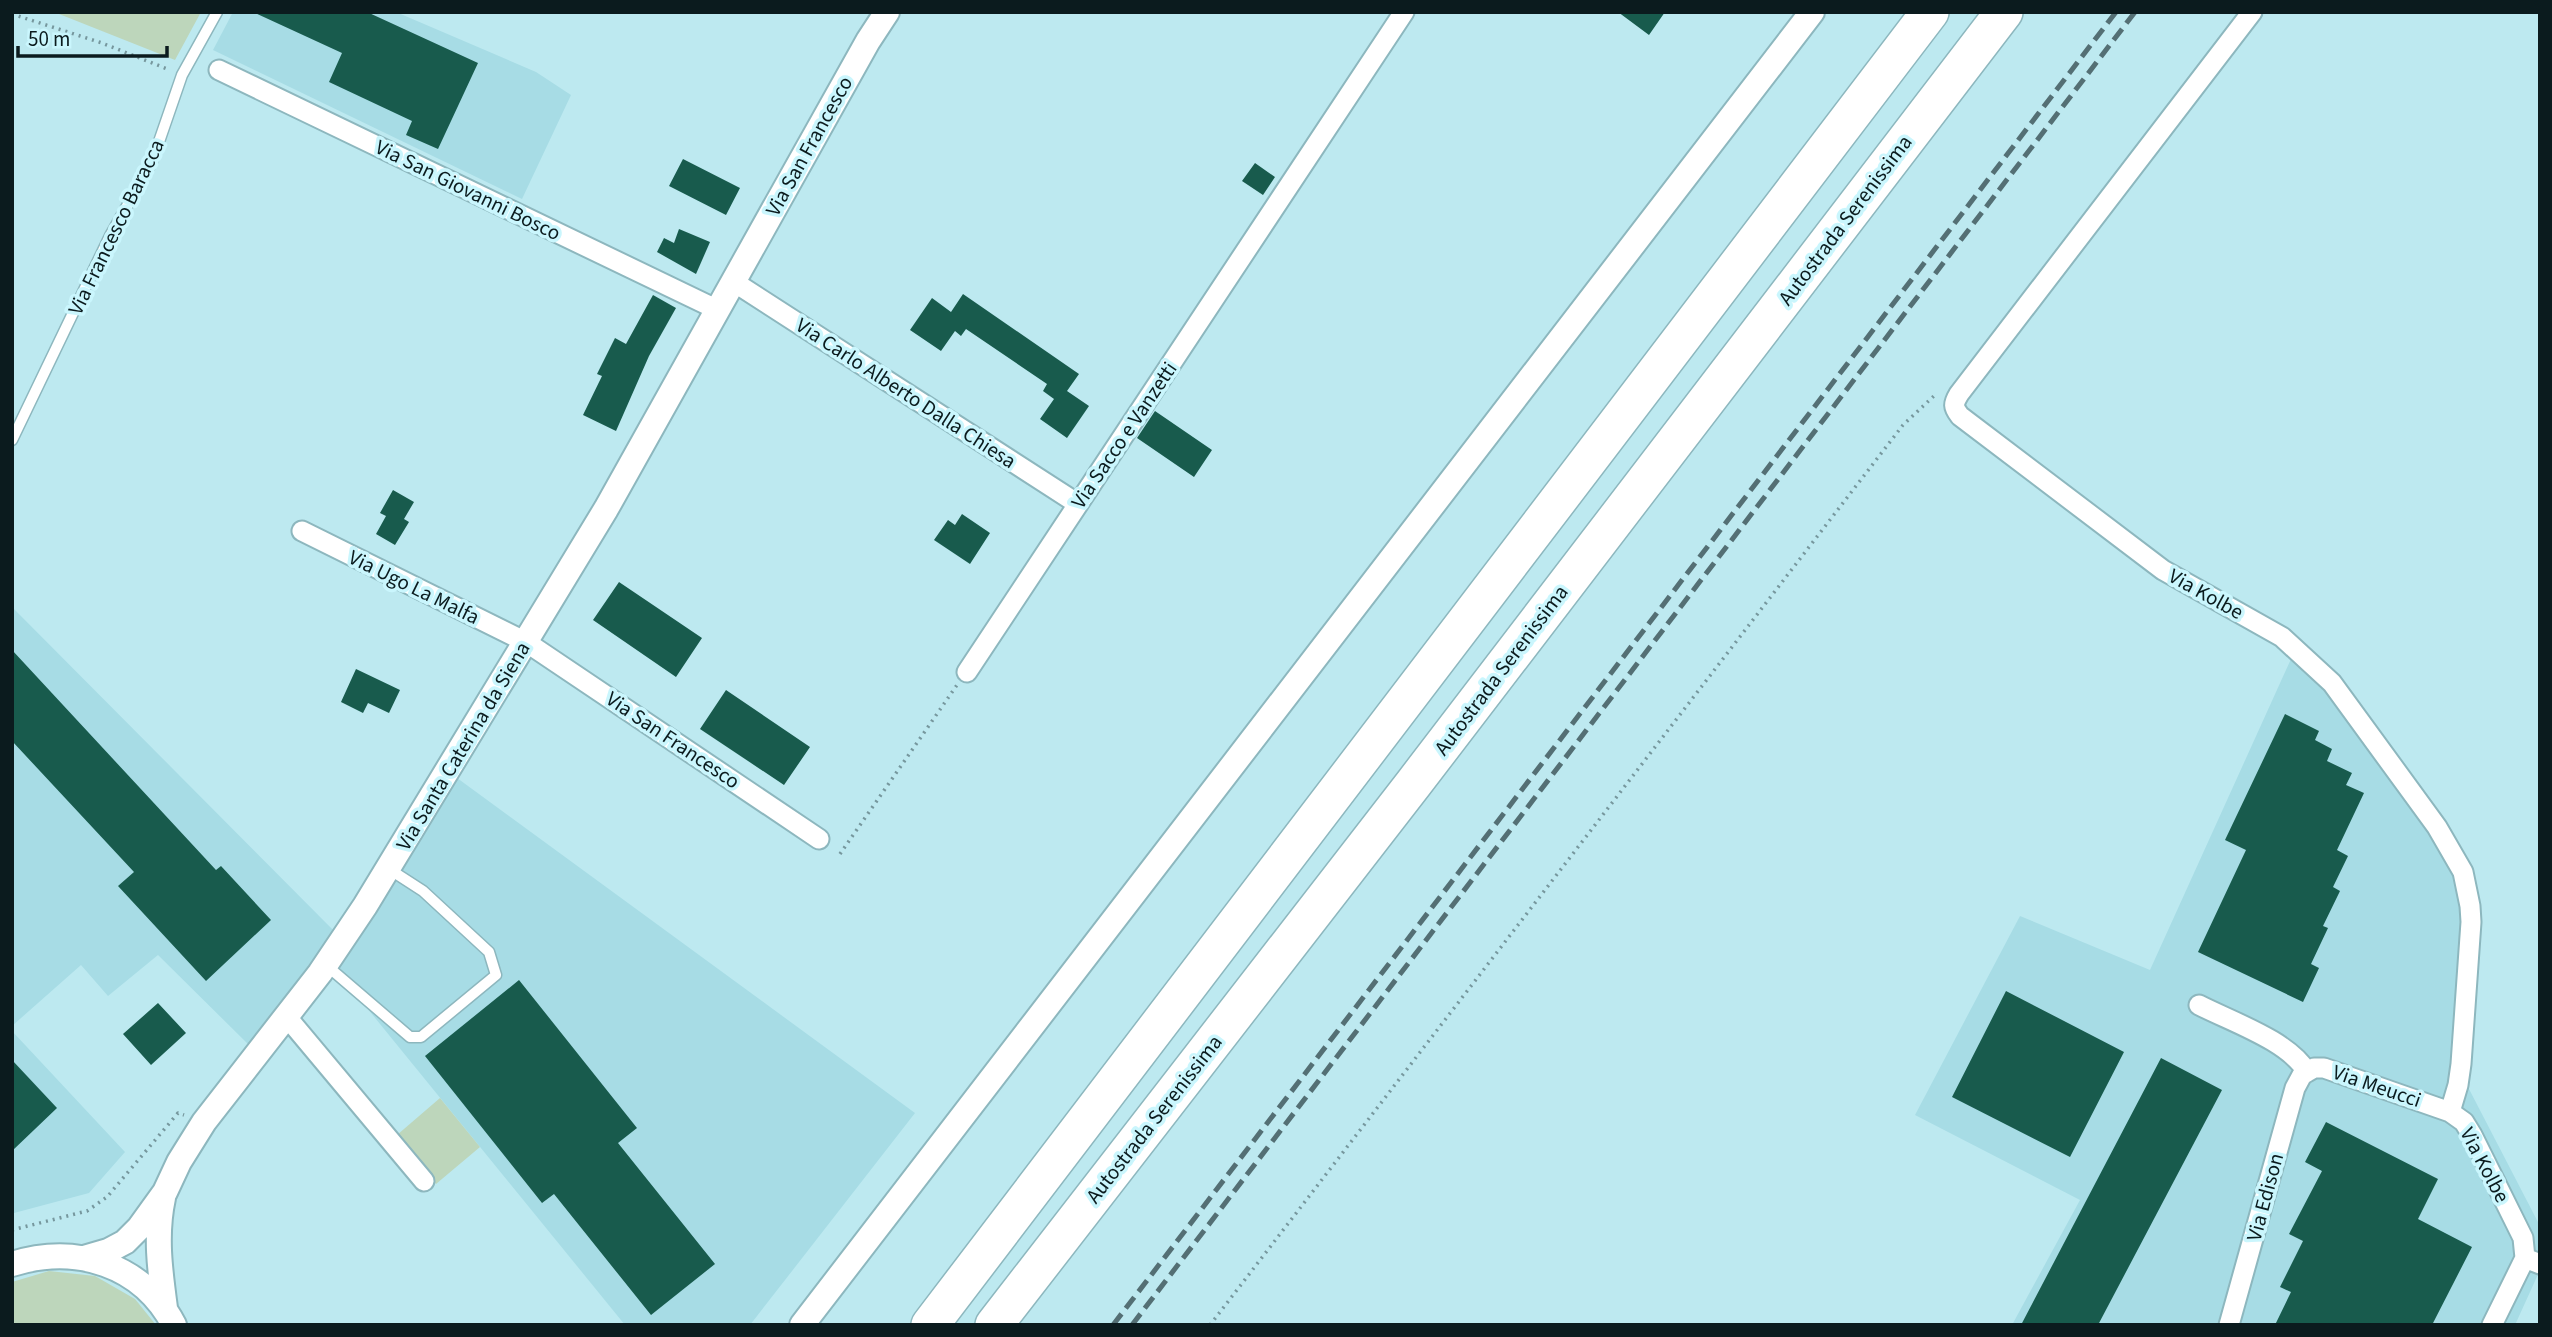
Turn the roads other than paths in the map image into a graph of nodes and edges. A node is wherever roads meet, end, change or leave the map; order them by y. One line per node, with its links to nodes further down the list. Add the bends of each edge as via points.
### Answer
1 (218, 12): 11 (lane, Via Francesco Baracca, via 182,75 152,162 110,236)
2 (887, 12): 9 (street, Via San Francesco)
3 (1404, 12): 12 (street, Via Sacco e Vanzetti)
4 (1812, 12): 29 (street)
5 (1930, 12): 30 (highway)
6 (2004, 12): 31 (highway, Autostrada Serenissima)
7 (2252, 12): 22 (street, Via Kolbe, via 1959,394 1954,408 2163,570 2296,648 2332,683 2437,827 2463,872 2470,906 2461,1064)
8 (219, 69): 10 (street, Via San Giovanni Bosco)
9 (734, 282): 10 (street, Via Santa Caterina da Siena); 12 (street, Via Carlo Alberto Dalla Chiesa)
10 (718, 310): 14 (street, Via Santa Caterina da Siena)
11 (12, 440)
12 (1078, 504): 15 (street, Via Sacco e Vanzetti)
13 (302, 531): 14 (street, Via Ugo La Malfa)
14 (526, 642): 16 (street, Via San Francesco); 17 (street, Via Santa Caterina da Siena)
15 (967, 672)
16 (820, 839)
17 (389, 869): 18 (street, Via Santa Caterina da Siena); 18 (lane, via 423,891 489,952 496,975 421,1037 410,1037)
18 (326, 965): 20 (street, Via Santa Caterina da Siena)
19 (2199, 1005): 21 (street, Via Meucci, via 2287,1048)
20 (286, 1016): 23 (street); 24 (street, Via Santa Caterina da Siena, via 204,1122)
21 (2307, 1072): 22 (street, Via Meucci, via 2324,1068); 32 (street, Via Edison, via 2295,1088)
22 (2450, 1112): 27 (street, Via Kolbe, via 2472,1135)
23 (424, 1181)
24 (165, 1192): 26 (street, Via Santa Caterina da Siena, via 125,1242); 28 (street, Via Santa Caterina da Siena, via 159,1217 160,1268)
25 (19, 1257): 26 (street)
26 (84, 1258): 28 (street, via 115,1267 143,1285)
27 (2533, 1261): 33 (street)
28 (170, 1317)
29 (802, 1325)
30 (930, 1325)
31 (994, 1325)
32 (2230, 1325)
33 (2492, 1325)

